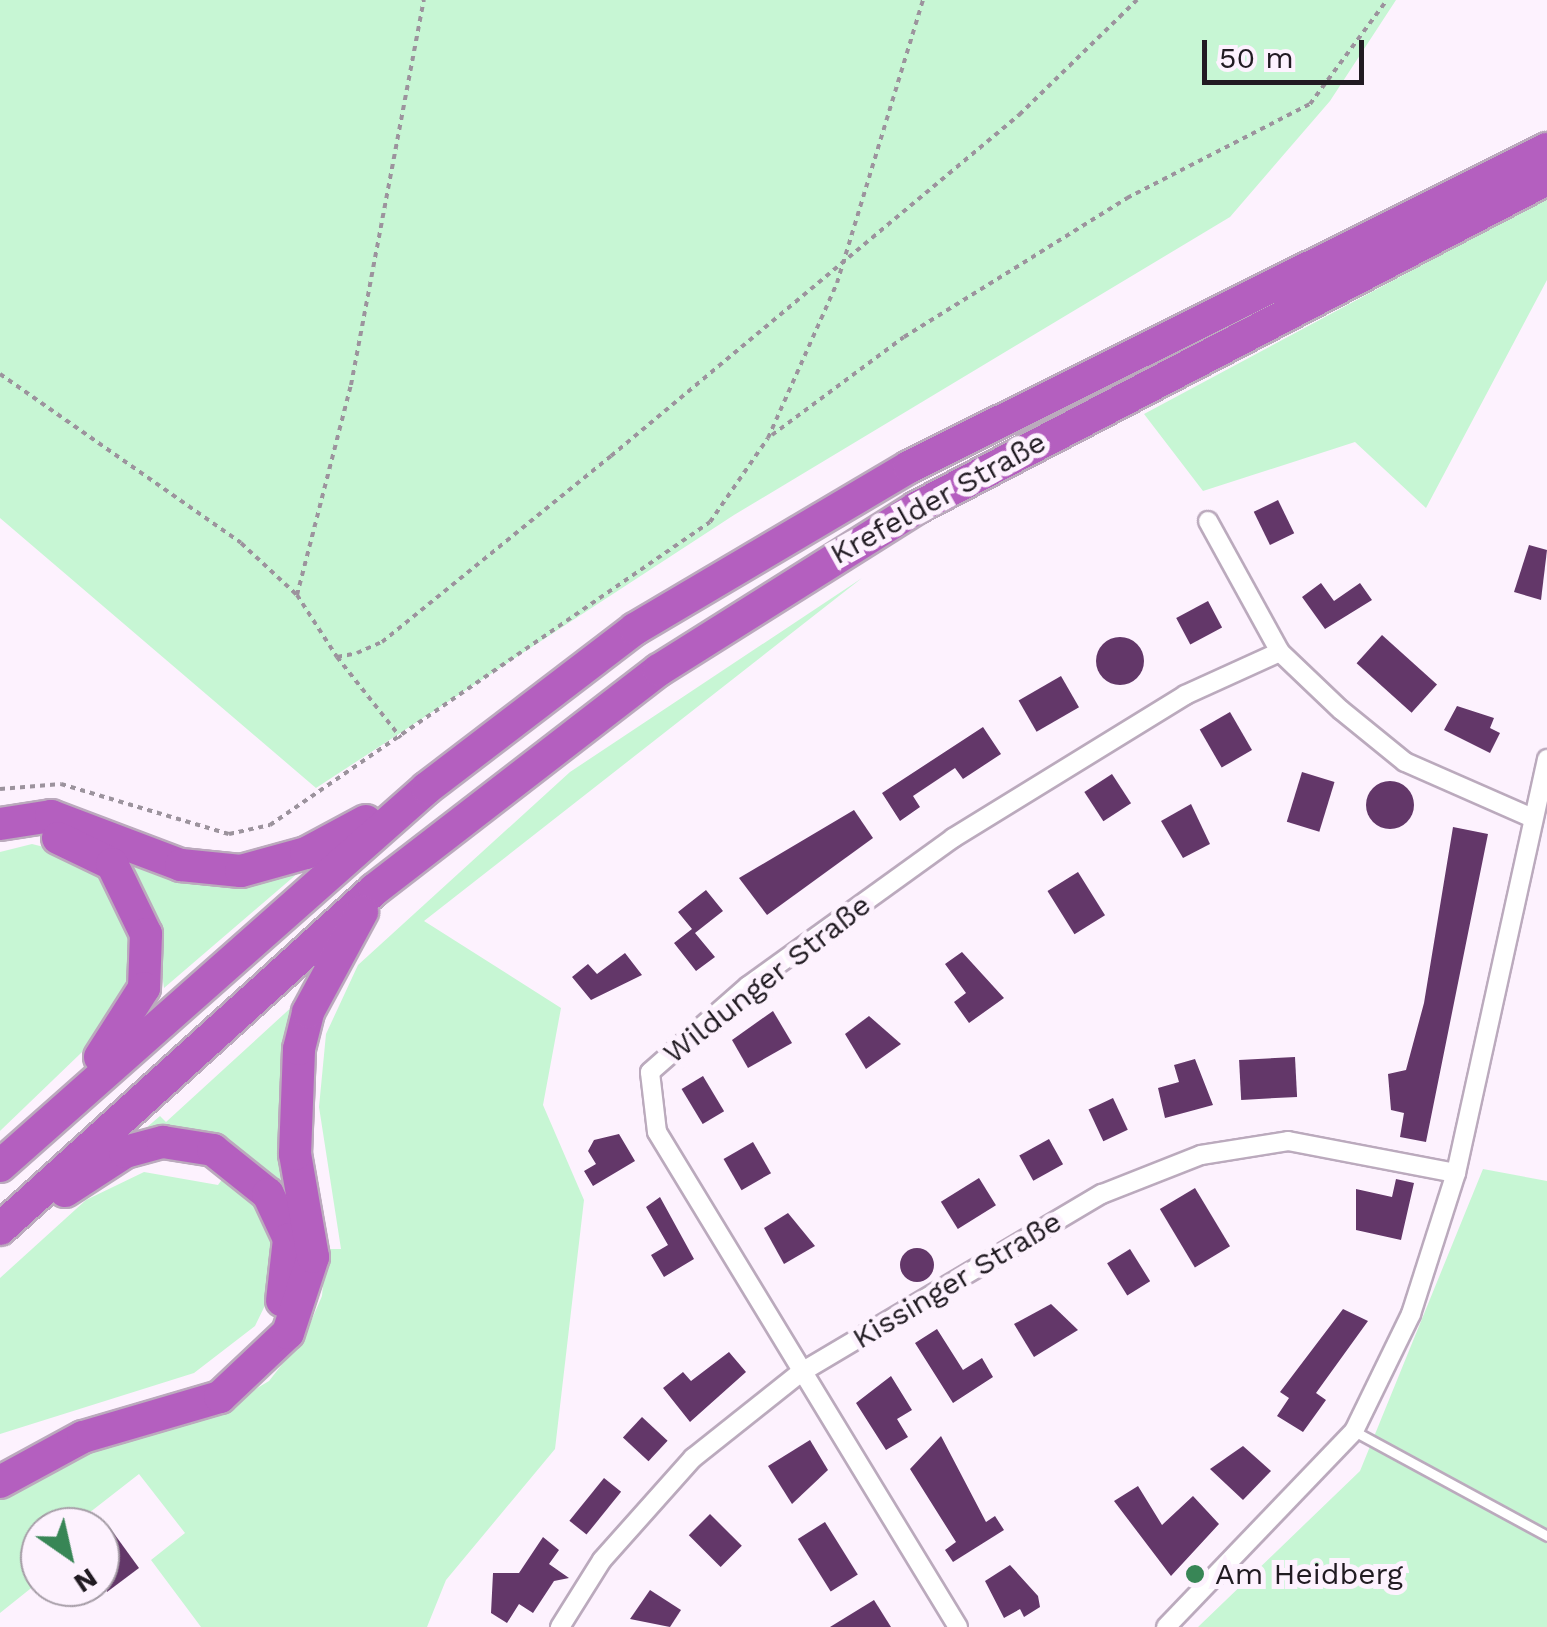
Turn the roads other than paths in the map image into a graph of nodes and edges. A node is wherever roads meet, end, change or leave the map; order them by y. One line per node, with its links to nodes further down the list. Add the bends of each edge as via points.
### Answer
1 (1547, 148): 6 (highway, Krefelder Straße, via 825,513 636,629)
2 (1547, 179): 10 (highway, Krefelder Straße, via 1036,442 791,580 524,767)
3 (1208, 521): 4 (street)
4 (1280, 652): 7 (street, via 1405,762); 15 (street, Wildunger Straße, via 1184,695 952,838 748,986 650,1072 658,1132)
5 (1547, 758): 7 (street)
6 (427, 788): 8 (highway, via 306,853 241,871 181,865 50,816); 11 (highway)
7 (1530, 817): 13 (street)
8 (0, 824)
9 (0, 844): 11 (highway, via 45,835 88,848 129,885 146,934 144,988)
10 (374, 890): 14 (highway, Krefelder Straße); 18 (highway, via 308,1012 298,1049 296,1154 313,1257 288,1333 220,1397 83,1437)
11 (50, 1120): 12 (highway)
12 (0, 1166)
13 (1456, 1174): 15 (street, Kissinger Straße, via 1288,1141 1201,1155 1102,1194); 16 (street, via 1411,1314)
14 (0, 1232): 17 (highway, via 124,1152 190,1144 236,1164 268,1194 289,1239 289,1269 274,1321 246,1355)
15 (800, 1372): 20 (street, Kissinger Straße, via 644,1507); 21 (street, Wildunger Straße)
16 (1354, 1430): 19 (lane); 22 (street)
17 (0, 1464)
18 (0, 1482)
19 (1547, 1536)
20 (560, 1627)
21 (958, 1627)
22 (1166, 1627)

